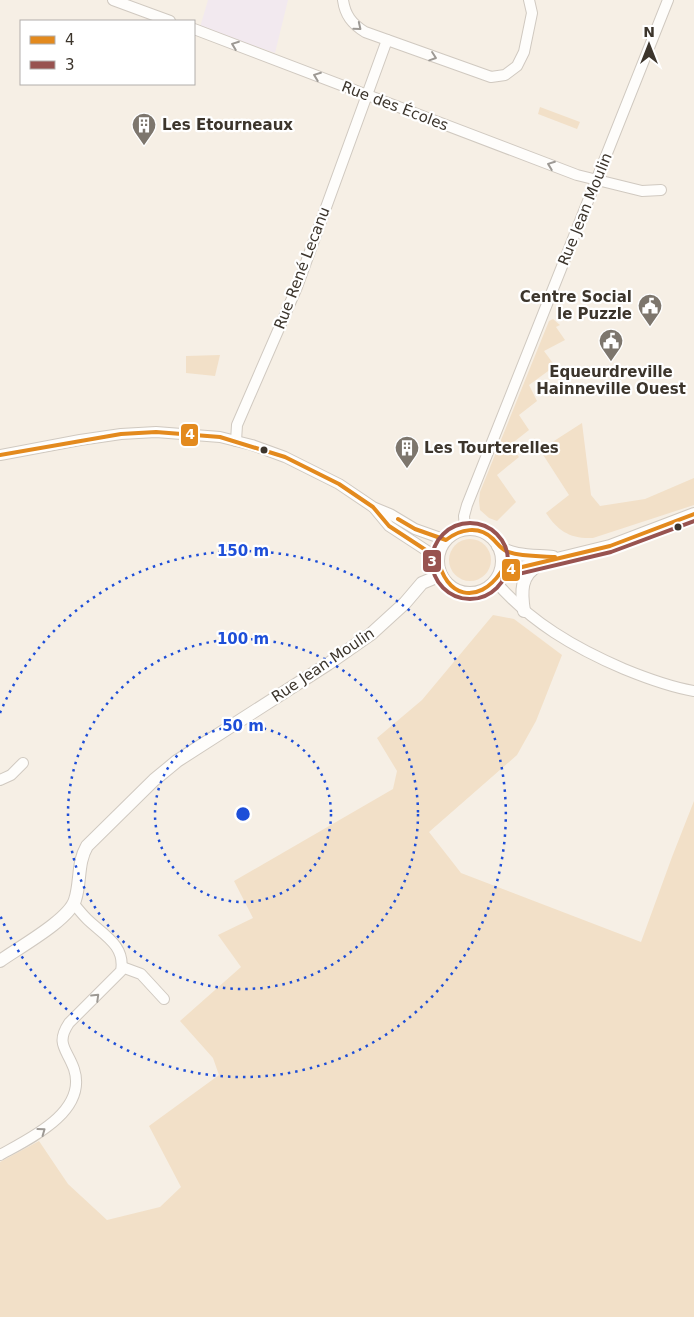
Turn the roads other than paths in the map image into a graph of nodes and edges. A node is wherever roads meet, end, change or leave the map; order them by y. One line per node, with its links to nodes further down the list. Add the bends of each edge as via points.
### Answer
1 (113, 0): 5 (street)
2 (343, 0): 7 (street, one-way to 7, via 354,25)
3 (529, 0): 7 (street, one-way to 3, via 491,77 505,75 517,66 524,52 532,13)
4 (668, 0): 9 (street, Rue Jean Moulin)
5 (167, 20)
6 (195, 30): 8 (street, Rue des Écoles, one-way to 6)
7 (387, 40): 8 (street, Rue René Lecanu)
8 (367, 95): 9 (street, Rue des Écoles, one-way to 8); 11 (street, Rue René Lecanu, via 297,288 237,424)
9 (597, 180): 10 (street, Rue des Écoles, via 642,191); 15 (street, Rue Jean Moulin, via 467,505)
10 (660, 190)
11 (236, 440): 12 (street, via 156,432 121,434); 13 (street, via 307,467)
12 (0, 455)
13 (373, 507): 16 (street, via 415,529); 19 (street, via 389,526)
14 (694, 514): 18 (street, via 610,546)
15 (465, 530): 16 (street); 17 (street, via 484,532)
16 (446, 540): 19 (street)
17 (498, 546): 18 (street, via 515,554); 22 (street, via 501,554)
18 (560, 557): 20 (street)
19 (438, 558): 21 (street)
20 (546, 562): 22 (street); 23 (street, via 526,576 522,585)
21 (441, 575): 22 (street, via 453,588 471,593 488,588); 27 (street, Rue Jean Moulin, via 422,583 406,603 371,634 188,752 154,780 90,841 79,870)
22 (498, 576): 23 (street)
23 (524, 610): 24 (street, via 592,655 638,674)
24 (694, 691)
25 (23, 763): 26 (street, via 11,775)
26 (0, 780)
27 (74, 904): 28 (street, via 59,920); 29 (street, via 110,938 120,953)
28 (0, 961)
29 (122, 967): 30 (street, via 141,974); 31 (street, one-way to 29, via 42,1132 65,1110 74,1093 76,1077 63,1043 63,1032 118,976)
30 (164, 999)
31 (0, 1155)

